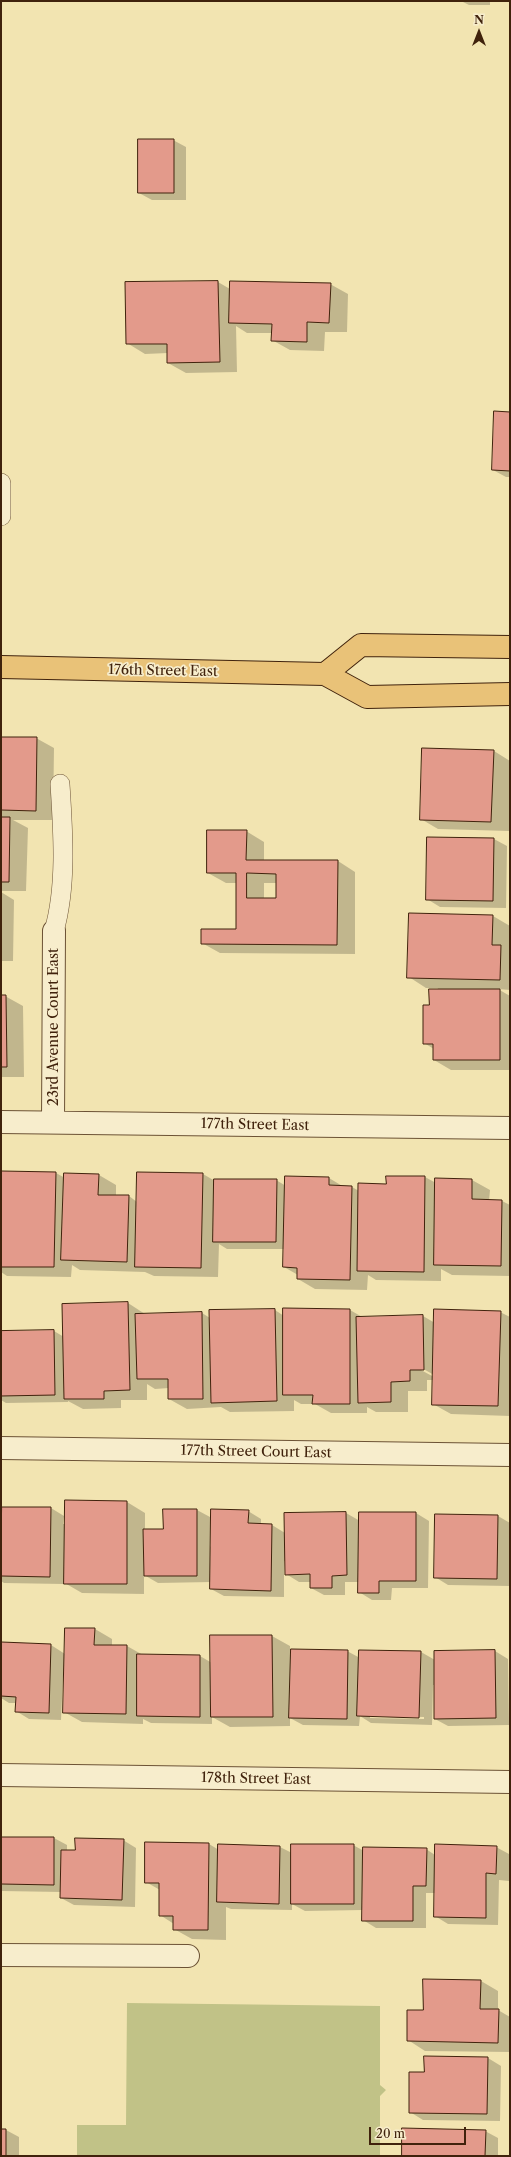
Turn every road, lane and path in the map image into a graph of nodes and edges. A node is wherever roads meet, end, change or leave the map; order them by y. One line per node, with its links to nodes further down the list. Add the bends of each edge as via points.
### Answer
1 (1, 483): 2 (lane)
2 (1, 516)
3 (510, 647): 5 (main road, via 361,645)
4 (1, 667): 5 (main road, 176th Street East)
5 (325, 674): 6 (main road, 176th Street East, via 367,697)
6 (510, 694)
7 (60, 784): 8 (lane, via 60,908)
8 (54, 931): 10 (street, 23rd Avenue Court East)
9 (1, 1122): 10 (street, 177th Street East)
10 (53, 1122): 11 (street, 177th Street East)
11 (510, 1128)
12 (1, 1448): 13 (street, 177th Street Court East)
13 (510, 1455)
14 (1, 1775): 15 (street, 178th Street East)
15 (510, 1782)
16 (1, 1955): 17 (street)
17 (188, 1956)

